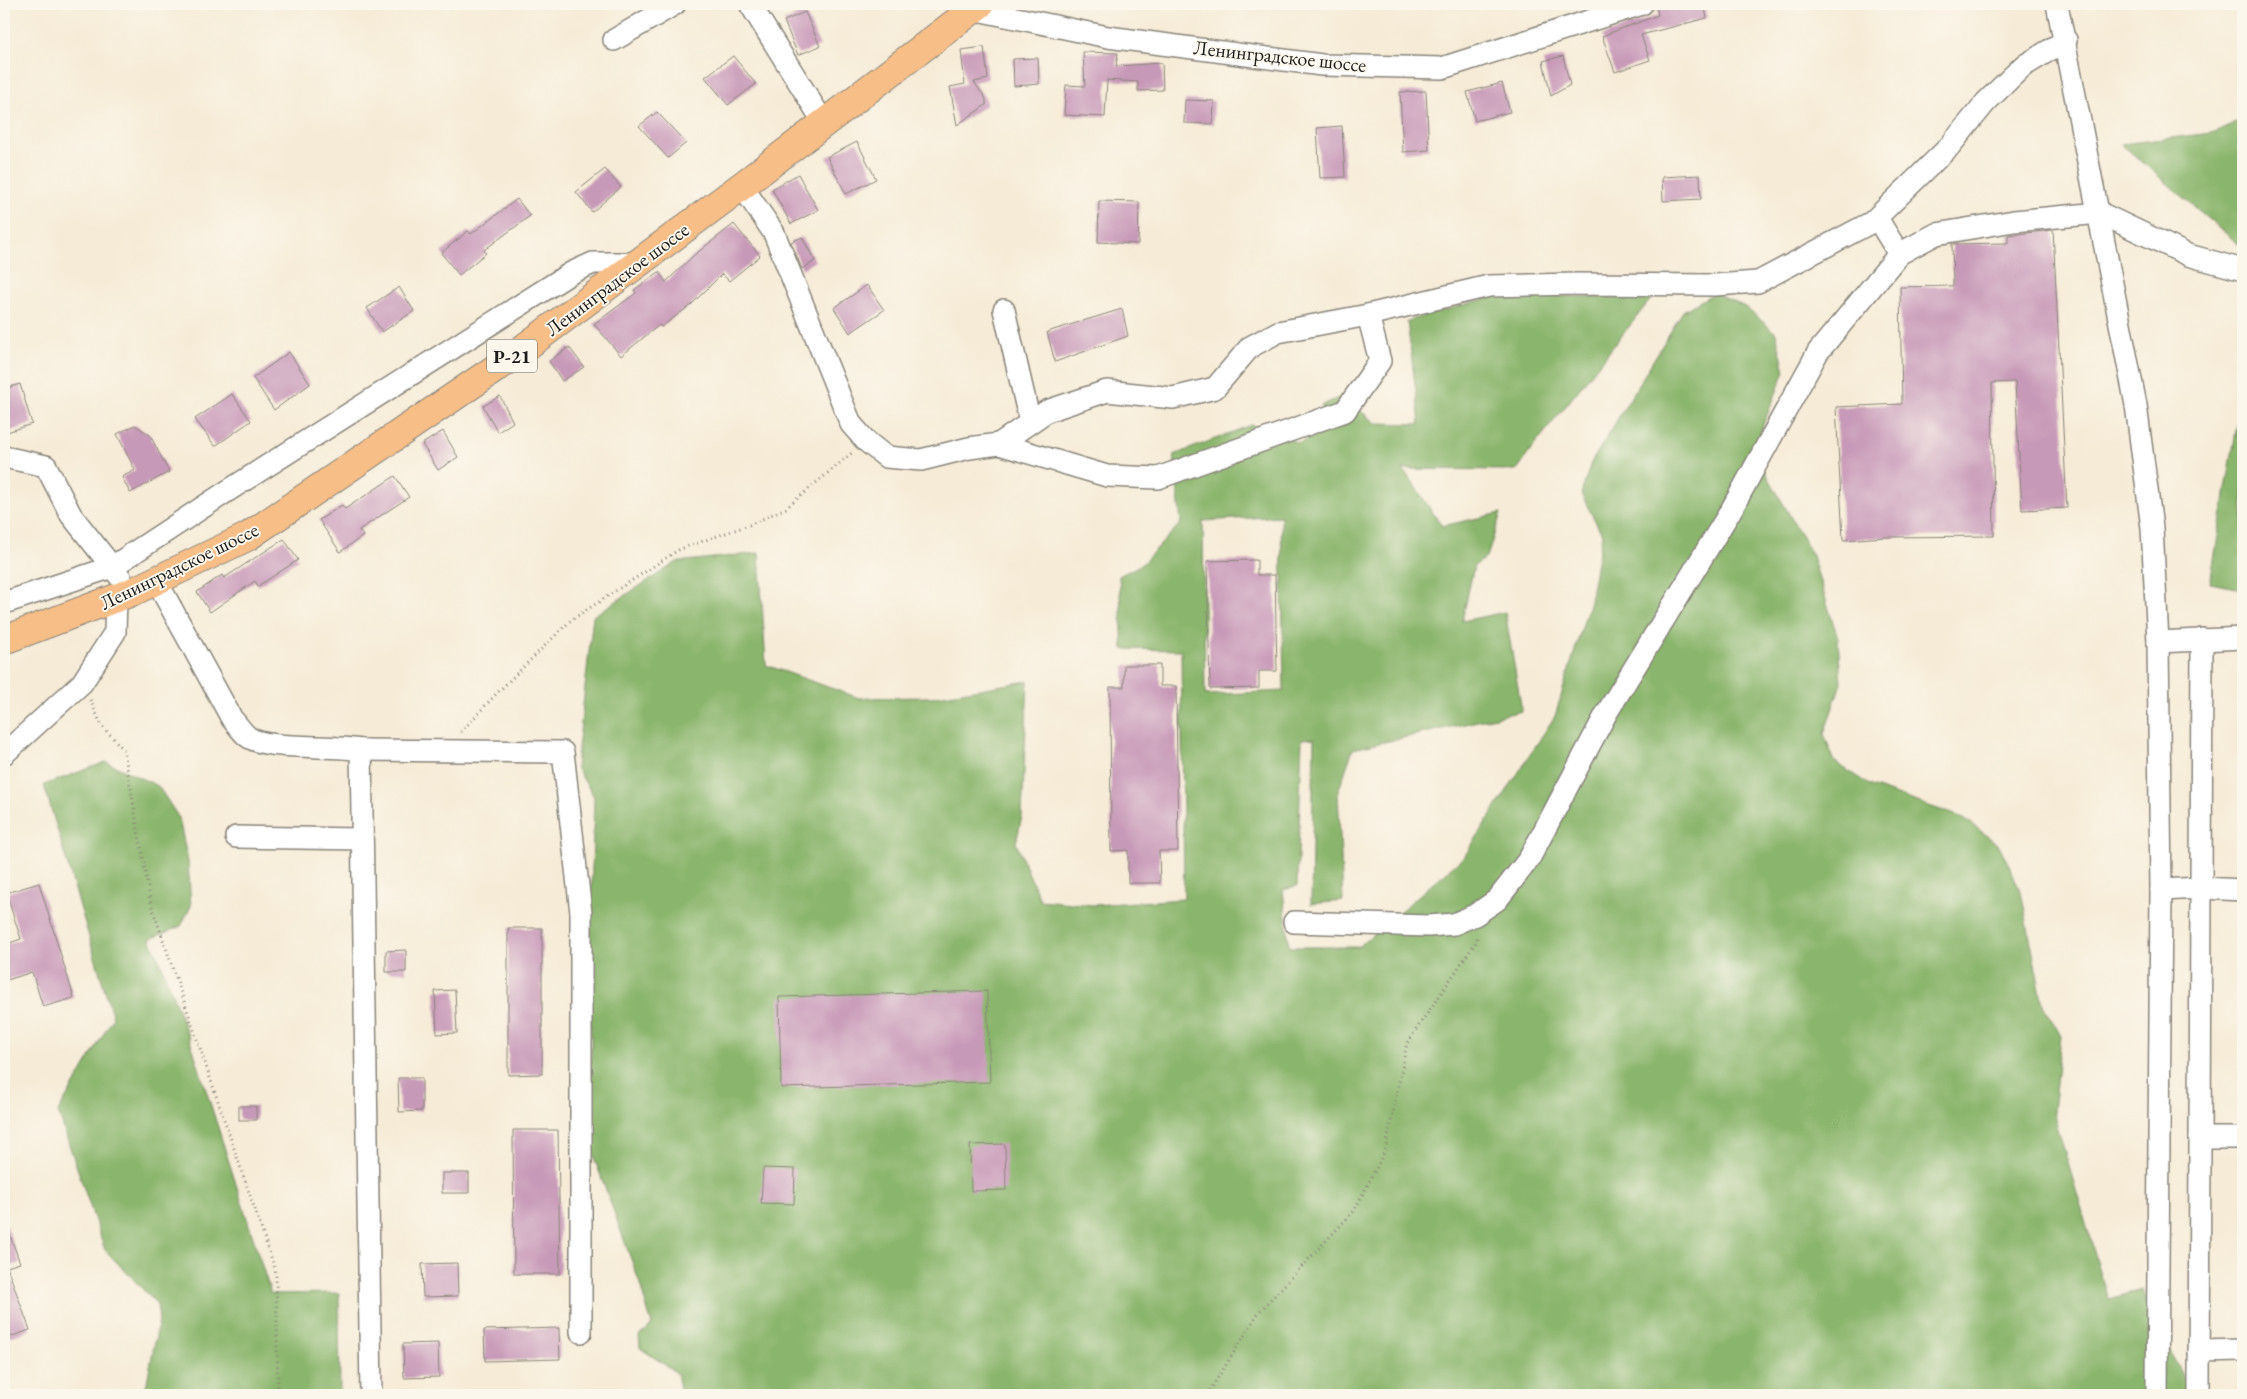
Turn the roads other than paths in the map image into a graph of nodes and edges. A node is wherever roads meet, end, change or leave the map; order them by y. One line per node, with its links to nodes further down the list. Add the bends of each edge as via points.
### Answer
1 (675, 4): 6 (street)
2 (750, 4): 8 (street)
3 (1642, 4): 5 (street, Ленинградское шоссе, via 1442,68 1322,65 1108,37)
4 (2058, 4): 7 (street)
5 (976, 6): 8 (main road, Ленинградское шоссе / Р-21)
6 (614, 40)
7 (2066, 40): 10 (street); 11 (street, via 2022,67 1986,102 1949,147)
8 (824, 123): 9 (main road, Ленинградское шоссе / Р-21)
9 (742, 186): 13 (main road, Ленинградское шоссе / Р-21); 18 (street, via 774,233 851,424 866,441 886,457 922,460)
10 (2100, 213): 12 (street, via 2014,221 1936,234); 14 (street, via 2188,255); 26 (street, via 2136,405 2152,528)
11 (1877, 218): 12 (street); 16 (street, via 1758,282 1489,286)
12 (1899, 254): 34 (street, via 1818,352 1730,512 1606,714 1529,859 1496,900 1454,924)
13 (639, 263): 20 (street, via 593,263 571,273); 21 (main road, Ленинградское шоссе / Р-21, via 508,360 247,537)
14 (2243, 270)
15 (1004, 310): 17 (street)
16 (1368, 315): 17 (street, via 1269,336 1250,347 1215,388 1173,398 1107,390 1047,411); 18 (street, via 1380,361 1345,411 1158,478 1107,476)
17 (1030, 422): 18 (street)
18 (998, 444)
19 (4, 457): 20 (street, via 46,466 71,515)
20 (112, 567): 21 (street); 22 (street)
21 (134, 590): 25 (main road, Ленинградское шоссе / Р-21); 27 (street, via 248,738 275,746); 28 (street, via 115,632 82,683)
22 (4, 603)
23 (2243, 638): 24 (street)
24 (2202, 639): 26 (street); 31 (street)
25 (4, 640)
26 (2158, 642): 32 (street)
27 (361, 750): 30 (street); 37 (street, via 563,752 581,913)
28 (4, 754)
29 (236, 837): 30 (street)
30 (362, 840): 40 (street)
31 (2201, 888): 32 (street); 33 (street); 35 (street)
32 (2161, 890): 41 (street)
33 (2243, 890)
34 (1294, 922)
35 (2200, 1138): 36 (street); 39 (street)
36 (2243, 1138)
37 (581, 1332)
38 (2243, 1350): 39 (street)
39 (2200, 1351): 42 (street)
40 (371, 1395)
41 (2157, 1395)
42 (2199, 1395)

